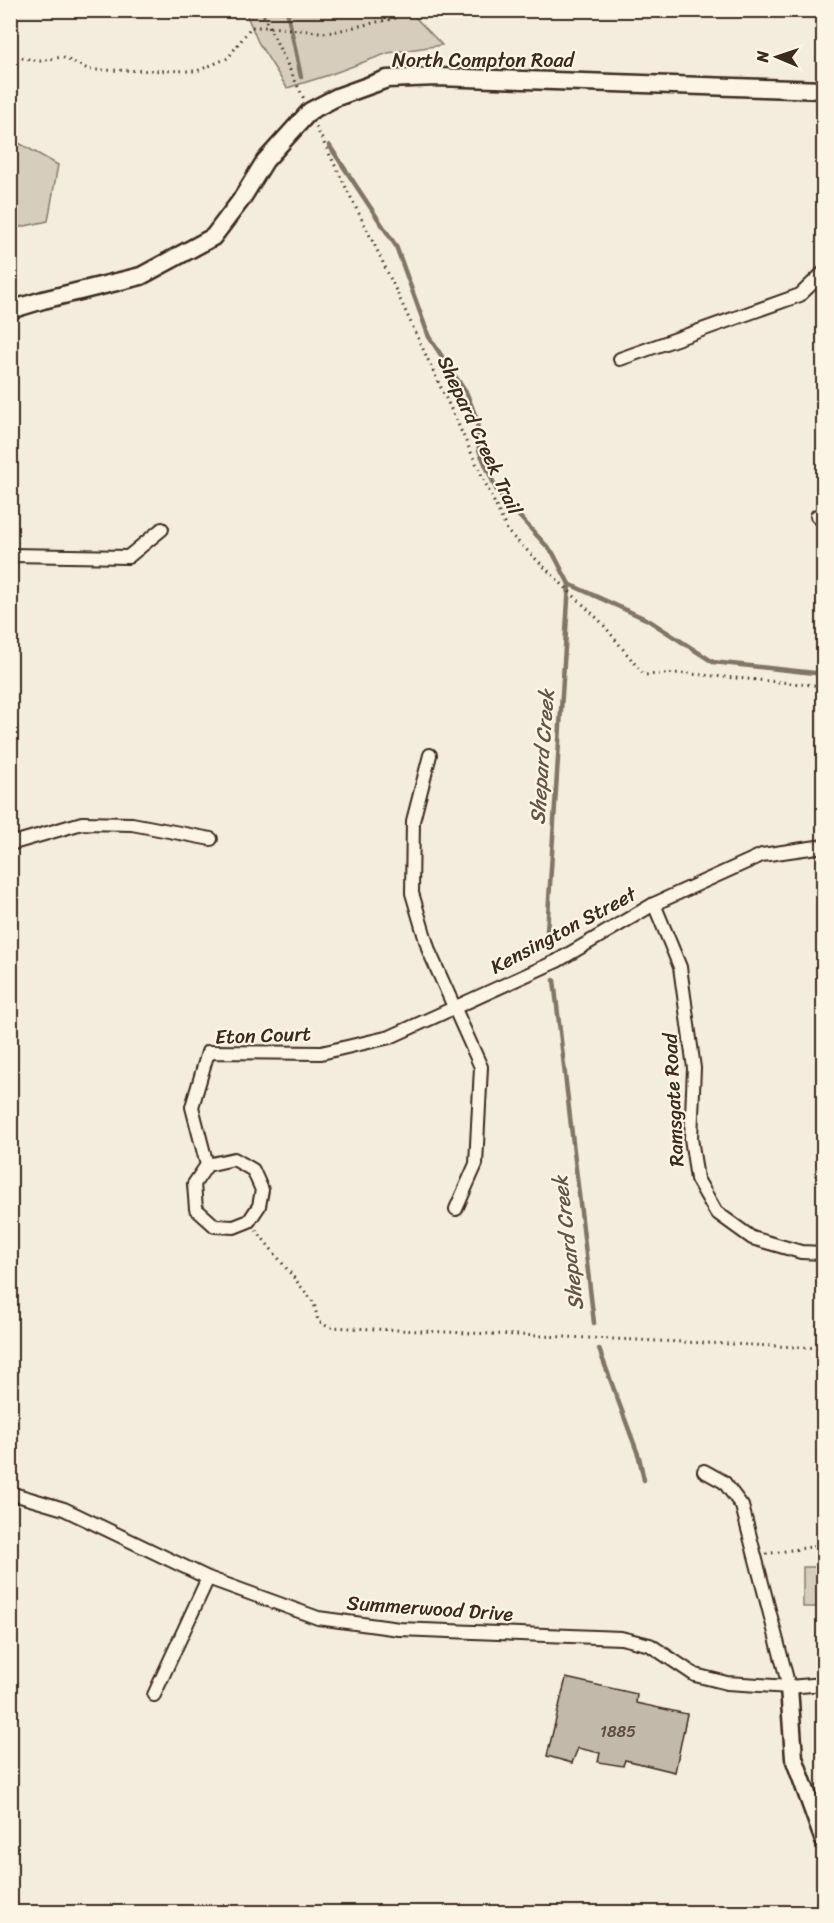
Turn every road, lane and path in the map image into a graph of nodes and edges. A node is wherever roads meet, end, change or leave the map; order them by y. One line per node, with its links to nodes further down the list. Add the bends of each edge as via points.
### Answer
1 (261, 10): 3 (path, Shepard Creek Trail)
2 (419, 10): 3 (path, via 328,33)
3 (270, 27): 4 (path, via 250,27 228,58 197,70 90,70 62,57 40,61); 6 (path, Shepard Creek Trail)
4 (10, 56)
5 (824, 90): 6 (street, North Compton Road, via 437,77 387,79)
6 (310, 111): 8 (street, North Compton Road, via 265,161 213,237 141,276); 12 (path, Shepard Creek Trail, via 508,532 603,623 644,675 680,673)
7 (824, 272): 9 (street, via 800,295)
8 (10, 310)
9 (620, 359)
10 (162, 529): 11 (street, via 128,557)
11 (10, 555)
12 (824, 686)
13 (430, 755): 18 (street, via 413,821 412,893 429,951)
14 (211, 839): 15 (street, via 132,824 82,823)
15 (10, 844)
16 (824, 846): 17 (street, Kensington Street, via 762,855)
17 (654, 904): 18 (street, Kensington Street, via 557,961); 23 (street, Ramsgate Road, via 680,967 694,1068 691,1138 697,1179 716,1212 752,1238 801,1252)
18 (454, 1007): 19 (street, Kensington Street, via 390,1037); 21 (street, via 481,1066 476,1164)
19 (321, 1053): 20 (street, Eton Court, via 208,1052 192,1107)
20 (207, 1165): 22 (street, via 234,1159 253,1170 262,1190 259,1206); 22 (street, via 194,1184 196,1209 215,1226 234,1227)
21 (456, 1209)
22 (249, 1221): 24 (path, via 314,1303 318,1322 328,1327)
23 (824, 1253)
24 (824, 1348)
25 (704, 1471): 28 (street, via 724,1482 742,1506)
26 (10, 1493): 29 (street, Summerwood Drive, via 64,1509)
27 (824, 1545): 28 (path)
28 (755, 1555): 31 (street)
29 (208, 1578): 31 (street, Summerwood Drive, via 318,1618 399,1629 621,1638 650,1645 694,1675 727,1683); 32 (street)
30 (824, 1684): 31 (street)
31 (789, 1687): 33 (street, via 794,1758)
32 (154, 1695)
33 (824, 1841)
34 (824, 1909): 35 (street)
35 (817, 1912)

